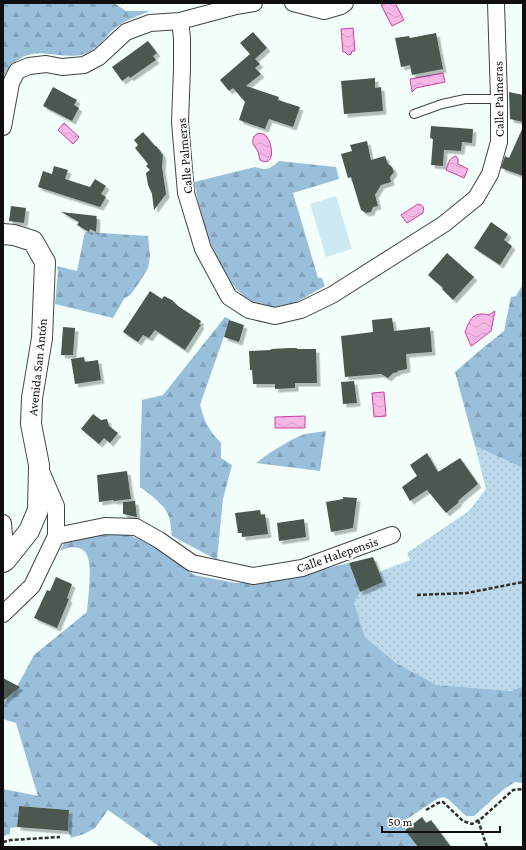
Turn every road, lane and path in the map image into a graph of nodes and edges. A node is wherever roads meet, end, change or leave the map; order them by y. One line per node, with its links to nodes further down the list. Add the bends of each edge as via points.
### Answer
1 (254, 3): 5 (street)
2 (293, 3): 3 (street, via 324,11)
3 (345, 3)
4 (496, 3): 6 (street, Calle Palmeras)
5 (180, 21): 6 (street, Calle Palmeras, via 180,122 186,193 203,249 229,297 256,312 275,316 301,310 332,295 444,224 476,198 490,174 499,142); 8 (street, via 150,23 126,32 99,57 84,65 62,67 46,64 29,66 17,71 11,83)
6 (499, 99): 7 (lane, via 465,99)
7 (414, 114)
8 (3, 128)
9 (3, 234): 10 (street, Avenida San Antón, via 33,241 45,262 42,338 32,398 31,424)
10 (39, 465): 13 (street, via 56,506); 14 (street, Avenida San Antón, via 38,510 29,531)
11 (3, 523): 14 (street)
12 (392, 535): 13 (street, Calle Halepensis, via 302,568 252,576 192,563 136,527 105,526)
13 (56, 536): 17 (street, via 32,586)
14 (4, 561)
15 (523, 582): 16 (path, via 467,593)
16 (417, 595)
17 (3, 614)
18 (523, 789): 20 (path, via 513,790)
19 (426, 810): 20 (path, via 443,802 462,821 472,824)
20 (478, 820): 23 (path)
21 (60, 837): 22 (path)
22 (3, 842)
23 (486, 847)

